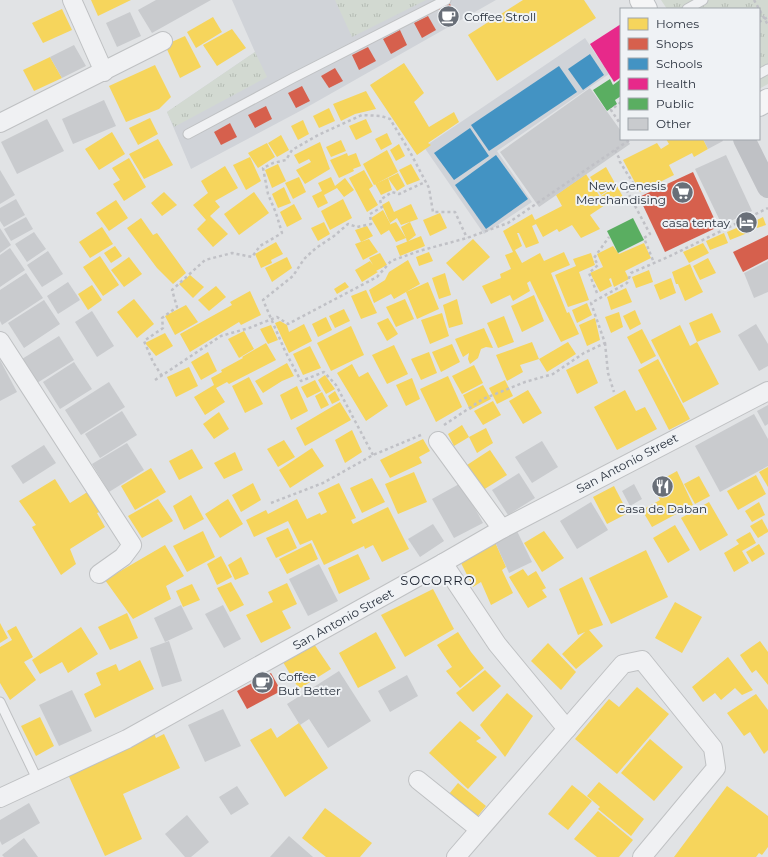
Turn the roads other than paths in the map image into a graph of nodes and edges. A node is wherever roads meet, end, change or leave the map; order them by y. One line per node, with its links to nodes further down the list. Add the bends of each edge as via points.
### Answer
1 (72, 0): 6 (street)
2 (446, 0): 8 (lane)
3 (703, 0): 4 (lane)
4 (689, 8)
5 (163, 41): 6 (street)
6 (104, 72): 7 (street)
7 (0, 123)
8 (188, 134)
9 (744, 140): 10 (main road)
10 (768, 188)
11 (0, 341): 16 (street, via 132,545 123,557)
12 (768, 391): 14 (street, San Antonio Street)
13 (440, 434): 14 (street)
14 (502, 528): 15 (street, San Antonio Street)
15 (443, 563): 18 (street, via 497,644); 19 (street, San Antonio Street, via 127,739)
16 (99, 574)
17 (0, 702): 19 (lane)
18 (567, 729): 22 (street); 24 (street, via 623,664 642,660 713,748 716,768)
19 (38, 780): 21 (street, San Antonio Street)
20 (418, 780): 22 (street)
21 (0, 798)
22 (480, 829): 23 (street)
23 (456, 857)
24 (642, 857)

